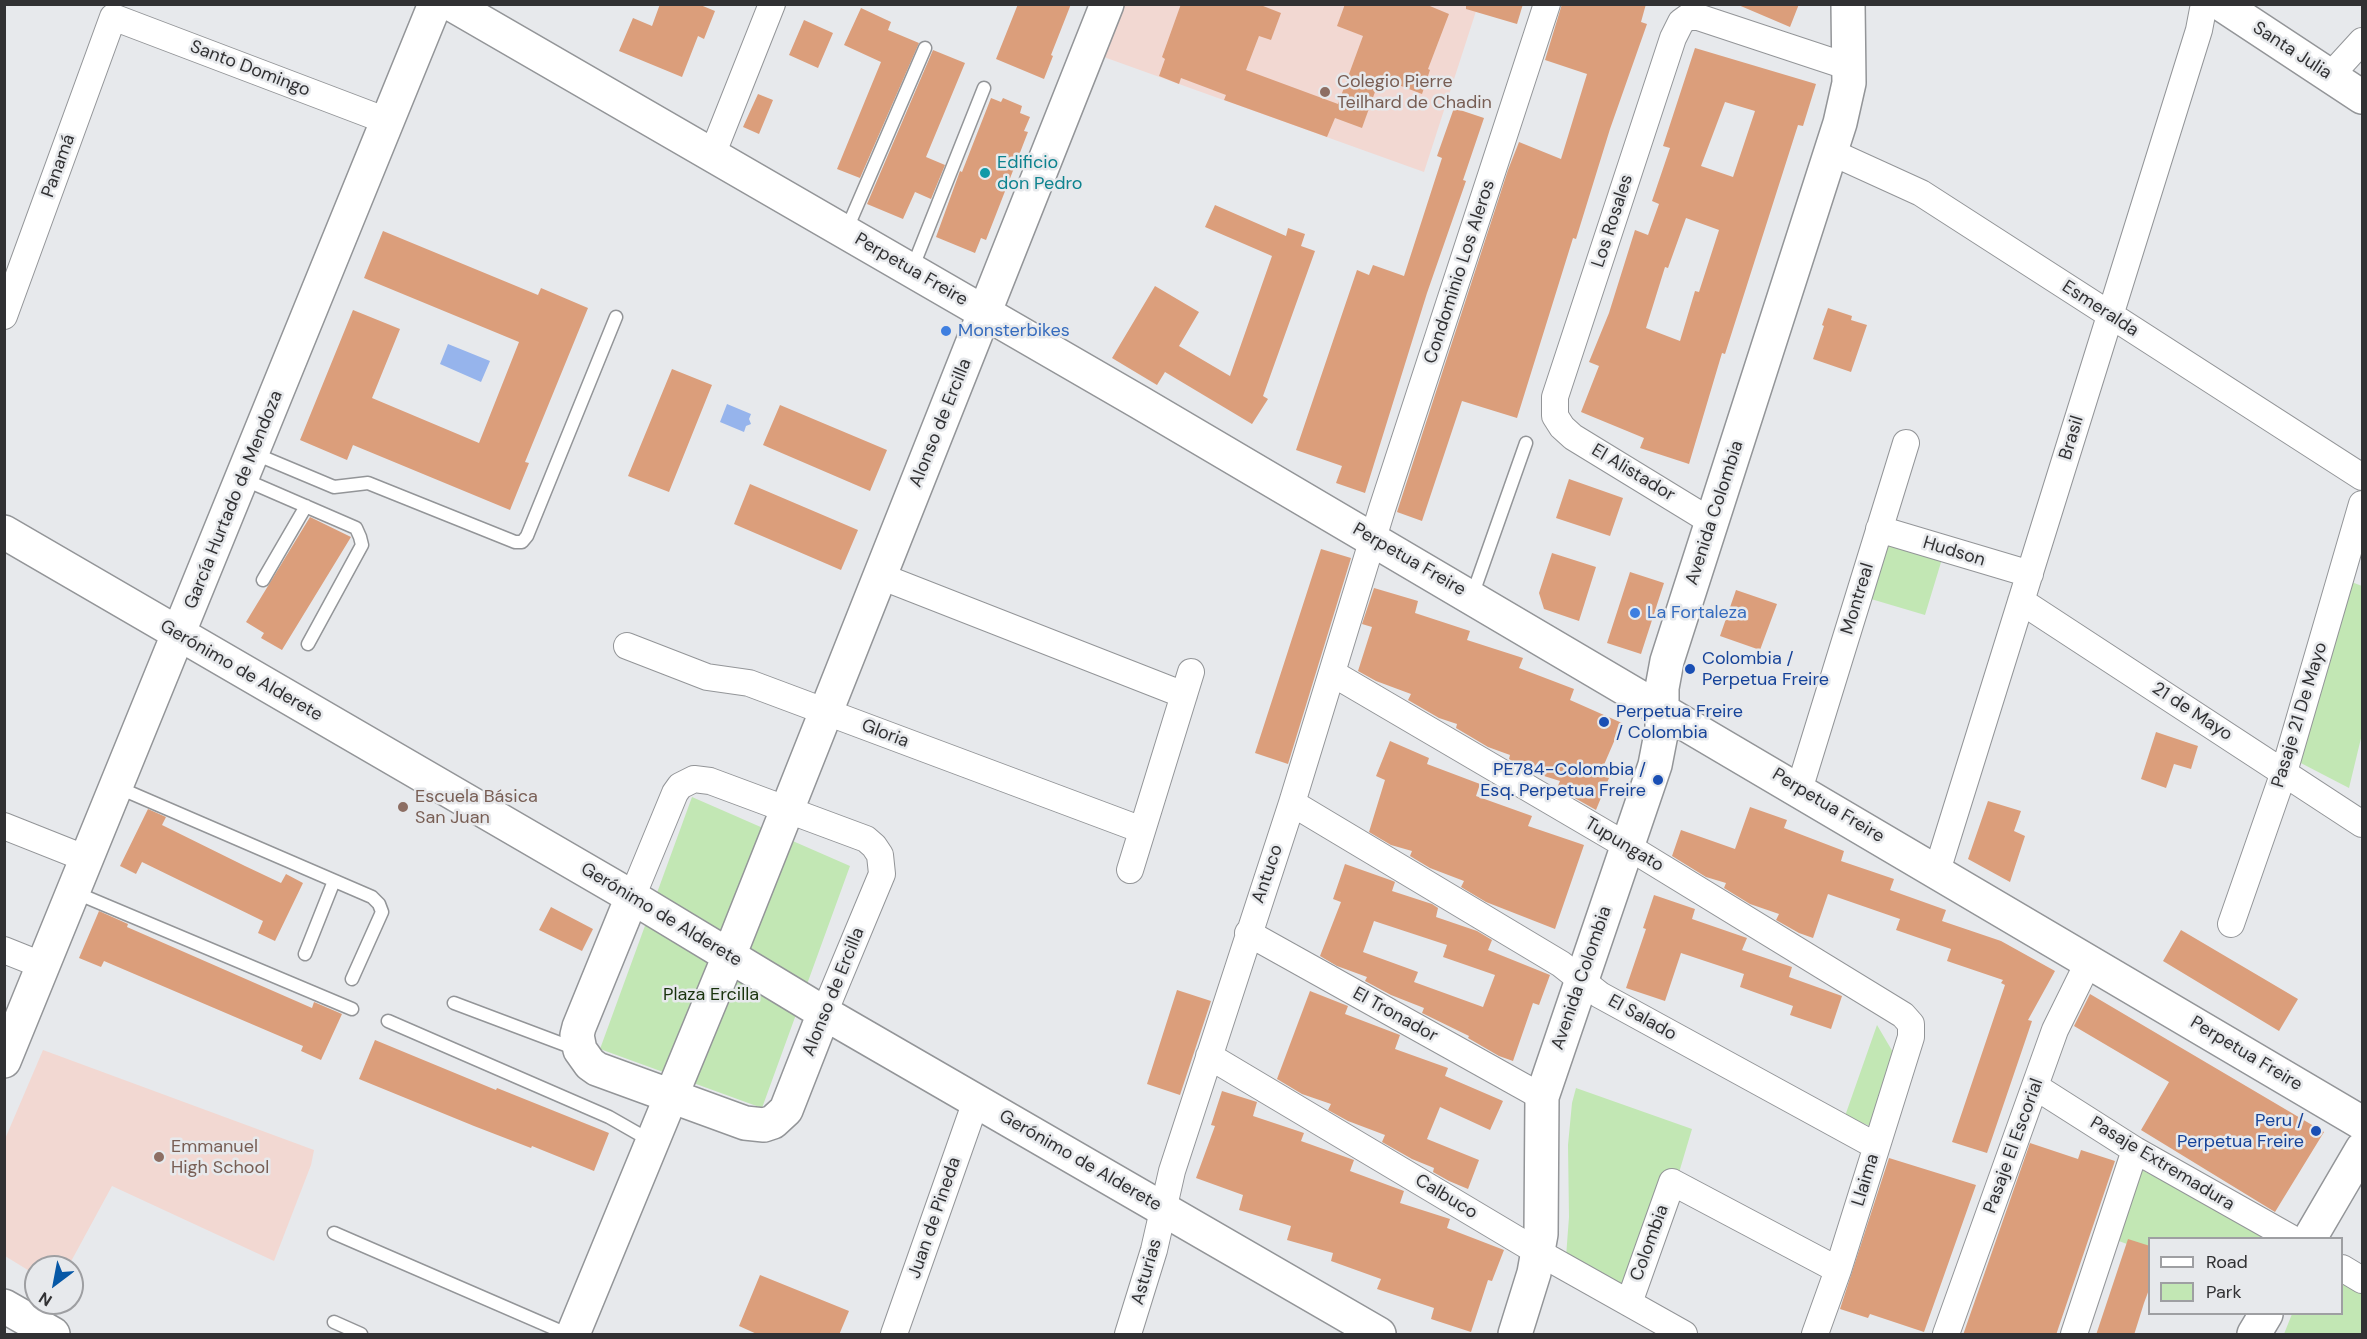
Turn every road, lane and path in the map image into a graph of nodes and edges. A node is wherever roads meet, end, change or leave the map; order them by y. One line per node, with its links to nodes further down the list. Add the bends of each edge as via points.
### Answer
1 (435, 4): 16 (street, García Hurtado de Mendoza)
2 (451, 4): 18 (street, Perpetua Freire)
3 (772, 4): 18 (street)
4 (1107, 4): 21 (street, Alonso de Ercilla)
5 (1547, 4): 35 (street, Condominio Los Aleros)
6 (1848, 4): 12 (street, Avenida Colombia)
7 (2204, 4): 22 (street, Brasil)
8 (2221, 4): 13 (street, Santa Julia)
9 (113, 17): 16 (street, Santo Domingo); 23 (street, Panamá)
10 (2362, 41): 13 (street)
11 (925, 48): 19 (lane)
12 (1850, 67): 17 (street, Avenida Colombia, via 1844,108); 25 (street, Los Rosales, via 1698,17 1682,22 1673,38 1555,398)
13 (2330, 76): 15 (street, Santa Julia)
14 (984, 88): 20 (lane)
15 (2362, 97)
16 (387, 121): 28 (street, García Hurtado de Mendoza)
17 (1831, 152): 22 (street, Esmeralda, via 1921,194); 32 (street, Avenida Colombia)
18 (712, 155): 19 (street, Perpetua Freire)
19 (846, 232): 20 (street, Perpetua Freire)
20 (912, 270): 21 (street, Perpetua Freire)
21 (985, 312): 35 (street, Perpetua Freire); 37 (street, Alonso de Ercilla)
22 (2110, 315): 29 (street, Esmeralda); 36 (street, Brasil)
23 (4, 316)
24 (616, 317): 28 (lane, via 522,542 368,483 334,487)
25 (1557, 421): 32 (street, El Alistador, via 1574,437)
26 (1526, 443): 39 (lane)
27 (1906, 443): 33 (street, Montreal)
28 (248, 466): 31 (lane); 41 (street, García Hurtado de Mendoza)
29 (2362, 477)
30 (2362, 504): 47 (street, Pasaje 21 De Mayo)
31 (306, 506): 38 (lane); 42 (lane, via 356,528 362,545)
32 (1712, 522): 45 (street, Avenida Colombia, via 1667,661)
33 (1879, 529): 36 (street, Hudson); 49 (street, Montreal)
34 (4, 532): 41 (street, Gerónimo de Alderete)
35 (1374, 540): 39 (street, Perpetua Freire); 44 (street, Antuco)
36 (2030, 574): 40 (street, Brasil)
37 (880, 576): 46 (street, Alonso de Ercilla); 54 (street, via 1187,684)
38 (263, 580)
39 (1472, 597): 45 (street, Perpetua Freire)
40 (2021, 601): 47 (street, 21 de Mayo); 58 (street, Brasil)
41 (179, 635): 48 (street, García Hurtado de Mendoza); 61 (street, Gerónimo de Alderete)
42 (308, 644)
43 (627, 646): 46 (street, Gloria, via 707,677 749,683)
44 (1332, 673): 50 (street, Antuco); 55 (street, Tupungato)
45 (1662, 708): 49 (street, Perpetua Freire); 55 (street, Avenida Colombia, via 1658,752)
46 (826, 712): 51 (street, Alonso de Ercilla); 54 (street, Gloria)
47 (2284, 772): 52 (street, 21 de Mayo); 62 (street, Pasaje 21 De Mayo)
48 (117, 788): 56 (street, García Hurtado de Mendoza); 59 (lane)
49 (1799, 790): 58 (street, Perpetua Freire)
50 (1292, 803): 63 (street, Antuco); 70 (street, El Salado)
51 (788, 809): 61 (street, Alonso de Ercilla, via 710,781 687,782 675,793); 66 (street, Alonso de Ercilla); 73 (street, Alonso de Ercilla, via 866,839 882,864 879,882)
52 (2362, 824)
53 (4, 826): 56 (street)
54 (1142, 831): 57 (street)
55 (1627, 846): 70 (street, Avenida Colombia); 75 (street, Tupungato)
56 (87, 859): 60 (street, García Hurtado de Mendoza)
57 (1130, 870)
58 (1937, 871): 67 (street, Perpetua Freire)
59 (334, 881): 65 (lane); 69 (lane, via 372,897 382,912)
60 (74, 892): 68 (street, García Hurtado de Mendoza); 72 (lane)
61 (632, 897): 66 (street, Gerónimo de Alderete); 76 (street, Alonso de Ercilla, via 579,1027)
62 (2231, 924)
63 (1248, 933): 77 (street, Antuco); 81 (street, El Tronador)
64 (4, 950): 68 (street)
65 (305, 954)
66 (729, 956): 73 (street, Gerónimo de Alderete); 80 (street, Alonso de Ercilla)
67 (2089, 961): 79 (street, Pasaje El Escorial, via 2055,1030); 83 (street, Perpetua Freire)
68 (44, 966): 78 (street, García Hurtado de Mendoza)
69 (352, 979)
70 (1582, 980): 81 (street, Avenida Colombia); 85 (street, El Salado, via 1600,995)
71 (454, 1003): 76 (lane)
72 (352, 1009)
73 (824, 1013): 80 (street, Alonso de Ercilla, via 786,1110 773,1122 754,1126); 82 (street, Gerónimo de Alderete)
74 (388, 1021): 84 (lane, via 609,1117)
75 (1911, 1024): 85 (street, Llaima, via 1911,1037)
76 (580, 1050): 80 (street, Alonso de Ercilla, via 597,1069)
77 (1209, 1056): 88 (street, Antuco, via 1172,1171); 92 (street, Calbuco)
78 (4, 1061)
79 (2036, 1087): 87 (street, Pasaje Extremadura); 110 (street, Pasaje El Escorial)
80 (671, 1095): 84 (street, Alonso de Ercilla)
81 (1542, 1097): 92 (street, Avenida Colombia)
82 (976, 1101): 88 (street, Gerónimo de Alderete); 105 (street, Juan de Pineda)
83 (2362, 1123)
84 (652, 1142): 104 (street, Alonso de Ercilla)
85 (1876, 1146): 94 (street, Llaima)
86 (2362, 1149): 91 (street)
87 (2134, 1150): 90 (street, Pasaje Extremadura); 111 (street)
88 (1164, 1210): 100 (street, Gerónimo de Alderete); 106 (street, Asturias)
89 (334, 1233): 103 (lane)
90 (2287, 1237)
91 (2311, 1237)
92 (1538, 1252): 96 (street, Calbuco); 107 (street, Avenida Colombia)
93 (2343, 1269): 95 (street)
94 (1838, 1270): 96 (street, Colombia, via 1672,1182); 109 (street, Llaima)
95 (2362, 1280)
96 (1629, 1303): 108 (street, Calbuco)
97 (4, 1306): 101 (street)
98 (2265, 1315): 112 (street)
99 (334, 1322): 102 (lane)
100 (1376, 1334)
101 (52, 1335)
102 (361, 1335)
103 (567, 1335)
104 (573, 1335)
105 (894, 1335)
106 (1128, 1335)
107 (1515, 1335)
108 (1684, 1335)
109 (1815, 1335)
110 (1946, 1335)
111 (2074, 1335)
112 (2254, 1335)

